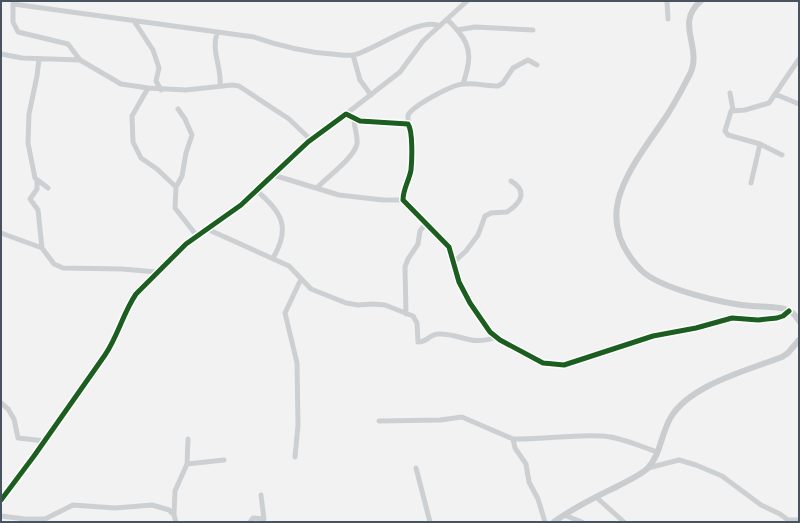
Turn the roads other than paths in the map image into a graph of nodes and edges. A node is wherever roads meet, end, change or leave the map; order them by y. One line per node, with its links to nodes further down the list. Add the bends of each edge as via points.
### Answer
1 (467, 1): 5 (street)
2 (667, 1): 4 (street)
3 (702, 1): 51 (main road, via 693,10 688,26 694,54 693,65 664,120 633,164 624,184 616,210 618,236 643,272 665,285 730,303)
4 (668, 19)
5 (447, 20): 7 (street); 8 (street)
6 (134, 21): 10 (street); 15 (street, via 13,4 13,26 18,32 68,44); 20 (street, via 153,50 159,68 156,81)
7 (440, 26): 12 (street, via 435,24 410,29); 23 (street, via 424,41 400,72)
8 (457, 30): 9 (street, via 475,27); 17 (street, via 467,42 469,50)
9 (533, 30)
10 (217, 33): 12 (street, via 254,37 287,48 316,53); 18 (street, via 214,50)
11 (1, 54): 13 (street)
12 (353, 55): 23 (street, via 360,80)
13 (39, 59): 15 (street); 34 (street, via 28,134)
14 (799, 59): 22 (street)
15 (80, 60): 19 (street, via 121,84)
16 (537, 65): 17 (street, via 528,60 517,65 498,86)
17 (463, 84): 29 (street, via 417,105 408,115)
18 (220, 86): 20 (street); 30 (street, via 244,88 289,119)
19 (148, 88): 20 (street); 37 (street, via 132,116 133,142 140,158 157,169)
20 (161, 90)
21 (730, 93): 26 (street)
22 (775, 94): 24 (street); 26 (street, via 767,104)
23 (371, 95): 27 (street)
24 (799, 104)
25 (178, 109): 37 (street, via 192,135 182,176)
26 (733, 110): 31 (street, via 729,114 726,135)
27 (346, 114): 28 (street); 30 (street)
28 (354, 119): 29 (street, via 364,122); 39 (street, via 357,135 355,149)
29 (408, 124): 41 (street, via 411,129 411,165)
30 (311, 140): 33 (street)
31 (760, 144): 32 (street); 36 (street)
32 (782, 155)
33 (273, 175): 39 (street); 40 (street)
34 (37, 180): 38 (street); 46 (street, via 37,189 30,199 38,210)
35 (511, 181): 48 (street, via 520,188 520,200 508,212 485,216 478,235)
36 (751, 183)
37 (176, 187): 45 (street, via 175,208)
38 (48, 188)
39 (317, 188): 41 (street, via 339,195 388,201)
40 (257, 191): 43 (street, via 234,211); 47 (street, via 273,204 283,231 280,245)
41 (403, 200): 42 (street)
42 (426, 223): 48 (street, via 449,247); 52 (street, via 405,267)
43 (207, 229): 45 (street); 47 (street)
44 (1, 233): 46 (street)
45 (197, 236): 49 (street)
46 (42, 248): 49 (street, via 54,264 63,268)
47 (273, 258): 50 (street, via 295,270)
48 (455, 261): 54 (street, via 457,277 470,303)
49 (157, 272): 60 (street, via 130,303 112,346)
50 (301, 280): 52 (street, via 311,289 346,303 385,305); 62 (street, via 284,313 298,363)
51 (789, 311): 53 (main road); 54 (street, via 777,318 732,318 653,336 564,365 543,363)
52 (406, 314): 54 (street, via 415,318 419,330 418,340 421,343 438,334 480,342)
53 (798, 317)
54 (496, 337)
55 (799, 341): 61 (main road, via 782,358 709,384 693,394 671,416)
56 (2, 406): 60 (street, via 8,409 14,419 18,438)
57 (379, 421): 59 (street, via 462,417)
58 (188, 439): 64 (street)
59 (513, 439): 61 (street, via 603,436); 77 (street, via 515,448 526,464 529,482)
60 (45, 441): 69 (street)
61 (658, 452): 66 (main road)
62 (295, 457)
63 (224, 460): 64 (street)
64 (187, 464): 70 (street, via 175,491)
65 (416, 468): 76 (street)
66 (648, 468): 68 (main road); 73 (street, via 679,460 696,465 722,476 761,505 788,520)
67 (261, 495): 75 (street, via 264,519 253,518)
68 (596, 497): 71 (main road); 80 (street)
69 (1, 500)
70 (174, 515): 72 (street, via 164,507 156,505 115,508 80,505 68,506 45,519); 74 (street)
71 (564, 515): 78 (main road); 79 (street)
72 (1, 516)
73 (799, 520)
74 (176, 522)
75 (250, 522)
76 (430, 522)
77 (545, 522)
78 (554, 522)
79 (582, 522)
80 (624, 522)

